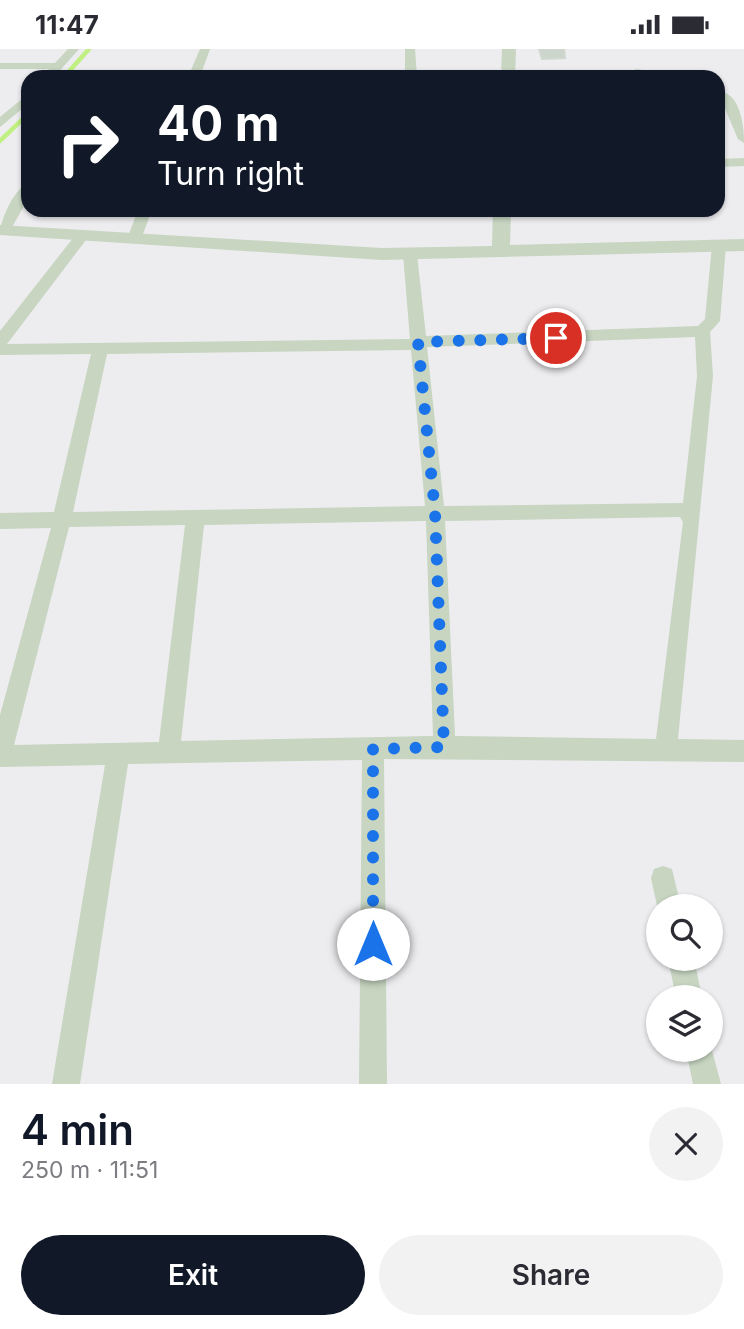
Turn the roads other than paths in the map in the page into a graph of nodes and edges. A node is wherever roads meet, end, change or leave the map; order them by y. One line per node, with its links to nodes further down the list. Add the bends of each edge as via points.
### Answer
1 (75, 49): 5 (street)
2 (205, 49): 8 (street)
3 (410, 49): 9 (street)
4 (509, 49): 10 (street)
5 (59, 65): 6 (street); 7 (street)
6 (0, 66)
7 (54, 70)
8 (197, 70)
9 (411, 70)
10 (508, 70)
11 (744, 96): 12 (street)
12 (725, 97)
13 (725, 103): 16 (street)
14 (21, 104): 15 (street)
15 (0, 123)
16 (744, 139)
17 (744, 162): 18 (street)
18 (725, 163)
19 (21, 199): 22 (street)
20 (142, 217): 24 (street)
21 (502, 217): 27 (street)
22 (2, 231): 23 (street)
23 (82, 236): 24 (street); 30 (street)
24 (134, 239): 28 (street)
25 (744, 244): 26 (street)
26 (719, 245): 27 (street); 29 (street, via 712,321)
27 (501, 251): 28 (street)
28 (410, 254): 31 (street)
29 (702, 331): 31 (street); 34 (street, via 705,376)
30 (1, 342): 32 (street)
31 (419, 343): 32 (street); 33 (street)
32 (100, 349): 36 (street)
33 (435, 512): 34 (street, via 679,509); 35 (street); 38 (street)
34 (691, 516): 40 (street)
35 (195, 518): 36 (street); 42 (street)
36 (62, 520): 37 (street); 44 (street)
37 (0, 521)
38 (444, 747): 39 (street); 40 (street)
39 (373, 749): 42 (street); 49 (street)
40 (666, 750): 41 (street)
41 (744, 751)
42 (169, 753): 43 (street)
43 (118, 754): 44 (street); 48 (street)
44 (0, 757)
45 (663, 878): 46 (street)
46 (666, 894)
47 (702, 1062): 50 (street)
48 (66, 1084)
49 (373, 1084)
50 (707, 1084)

